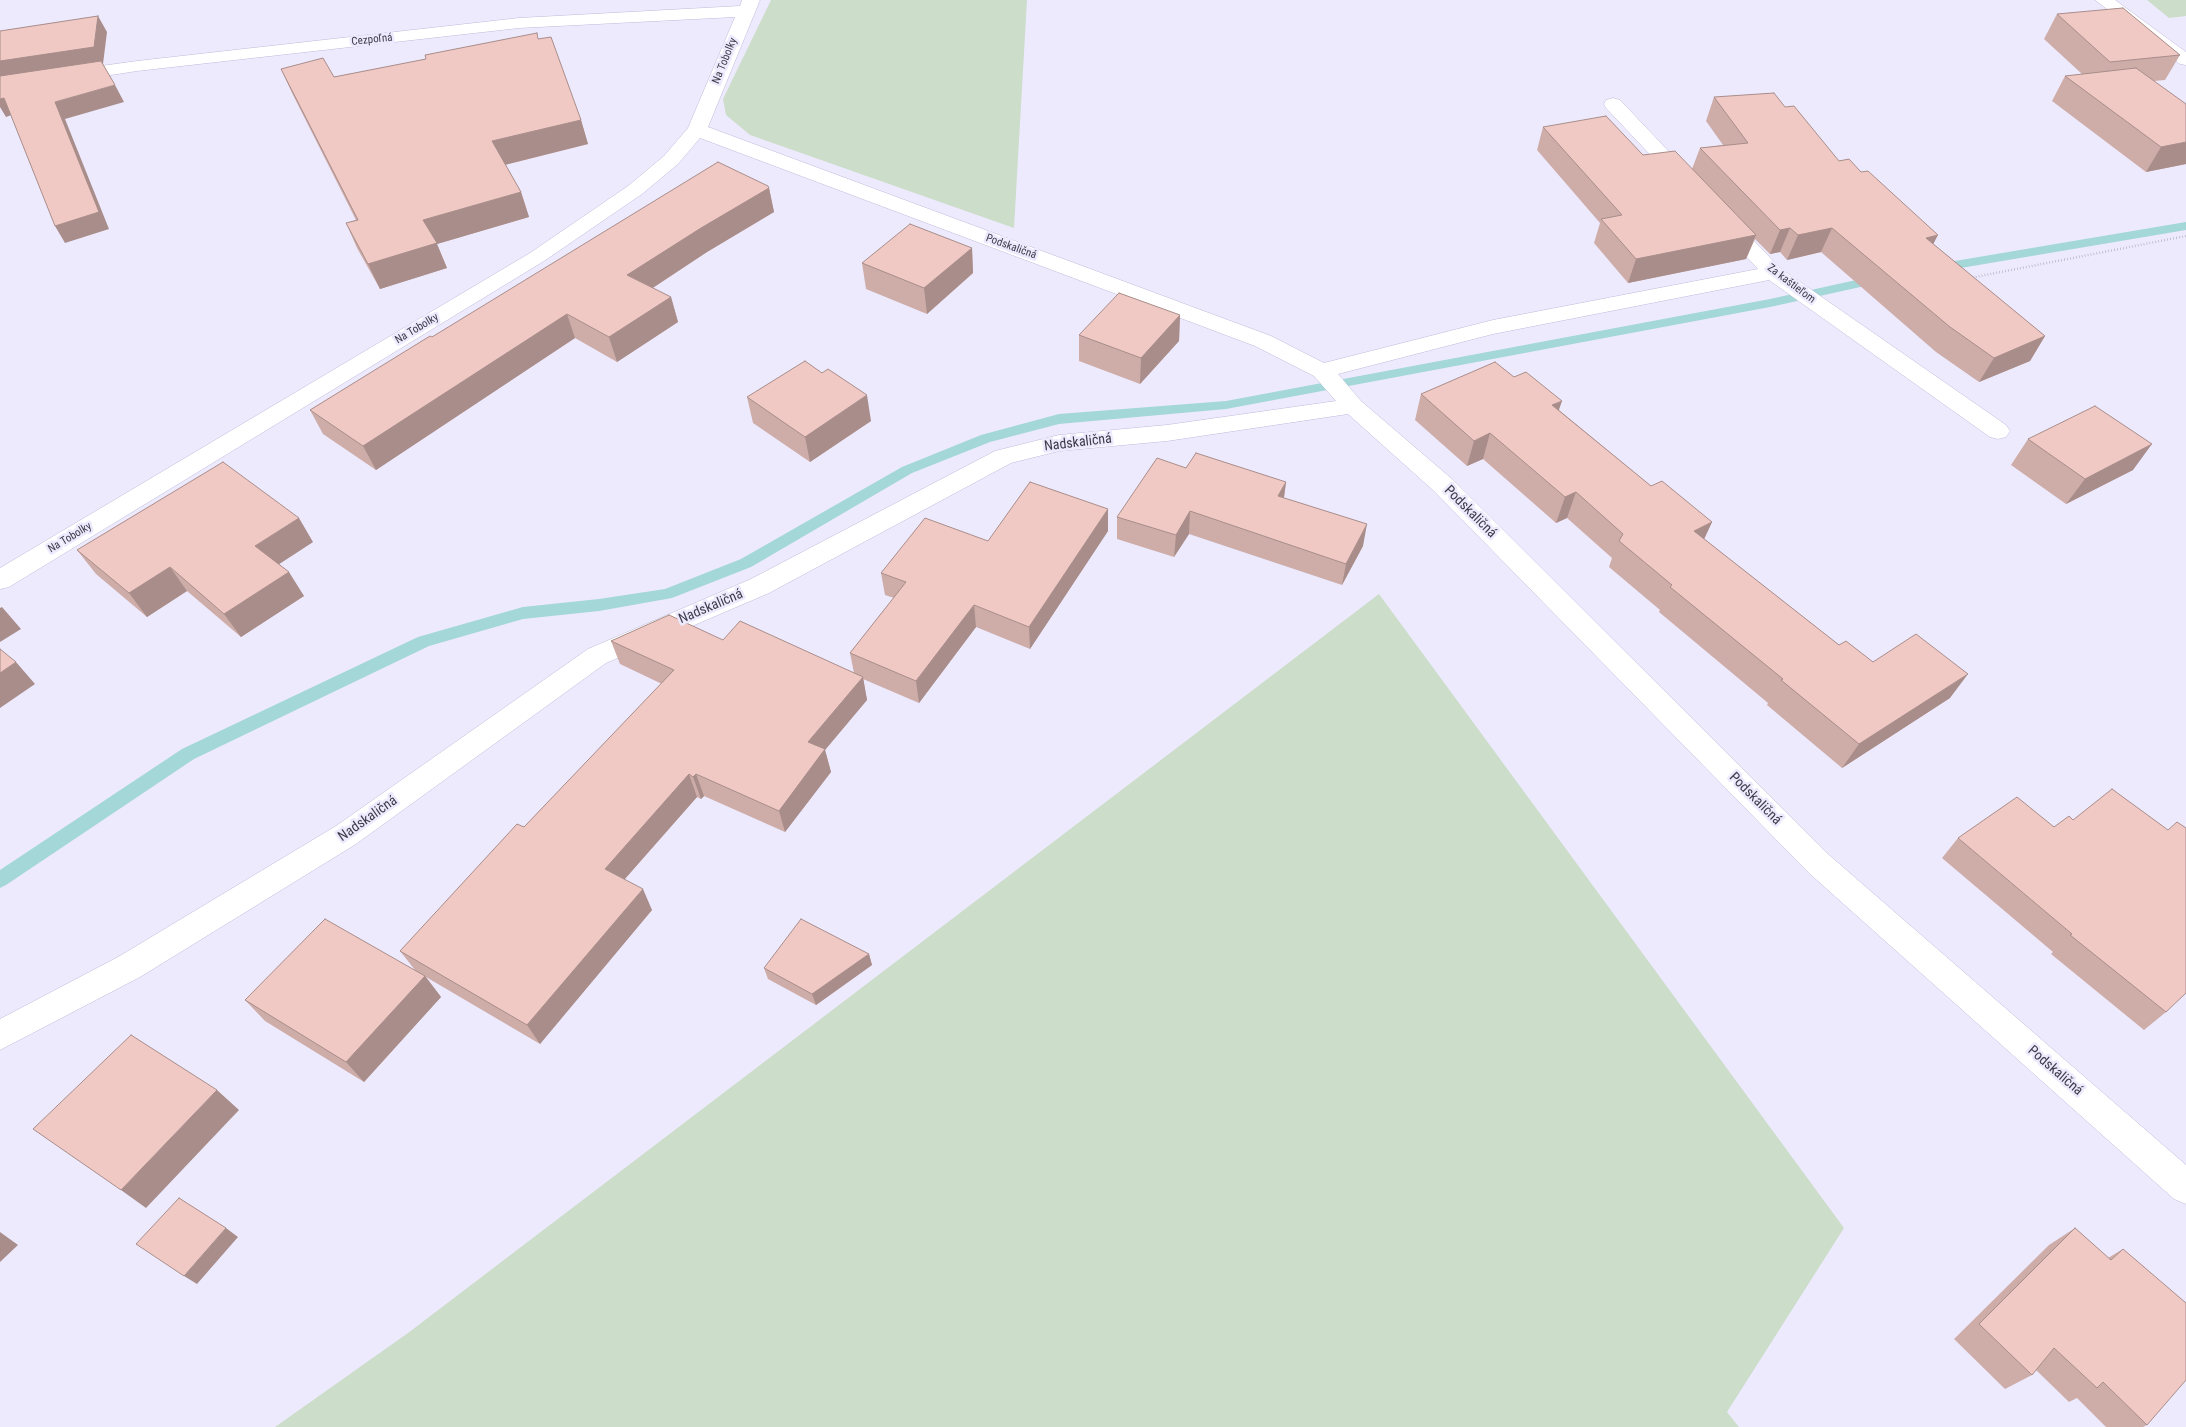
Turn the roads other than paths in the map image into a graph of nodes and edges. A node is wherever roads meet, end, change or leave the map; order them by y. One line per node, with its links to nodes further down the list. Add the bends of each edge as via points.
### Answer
1 (2104, 0): 3 (street)
2 (748, 6): 4 (street, Cezpoľná, via 519,23 137,66); 6 (street, Na Tobolky)
3 (2186, 60)
4 (0, 86)
5 (1613, 104): 7 (street, Za kaštieľom)
6 (697, 130): 8 (street, Podskaličná, via 1263,341); 10 (street, Na Tobolky, via 671,160 635,190 537,257)
7 (1772, 273): 8 (street, Nadskaličná, via 1493,327); 9 (street, Za kaštieľom)
8 (1337, 387): 11 (street, Nadskaličná, via 1167,433 1059,443 1004,457 760,586 597,656 346,835 130,967); 12 (street, Podskaličná, via 1443,485 1819,864)
9 (1998, 431)
10 (0, 580)
11 (0, 1035)
12 (2186, 1187)

